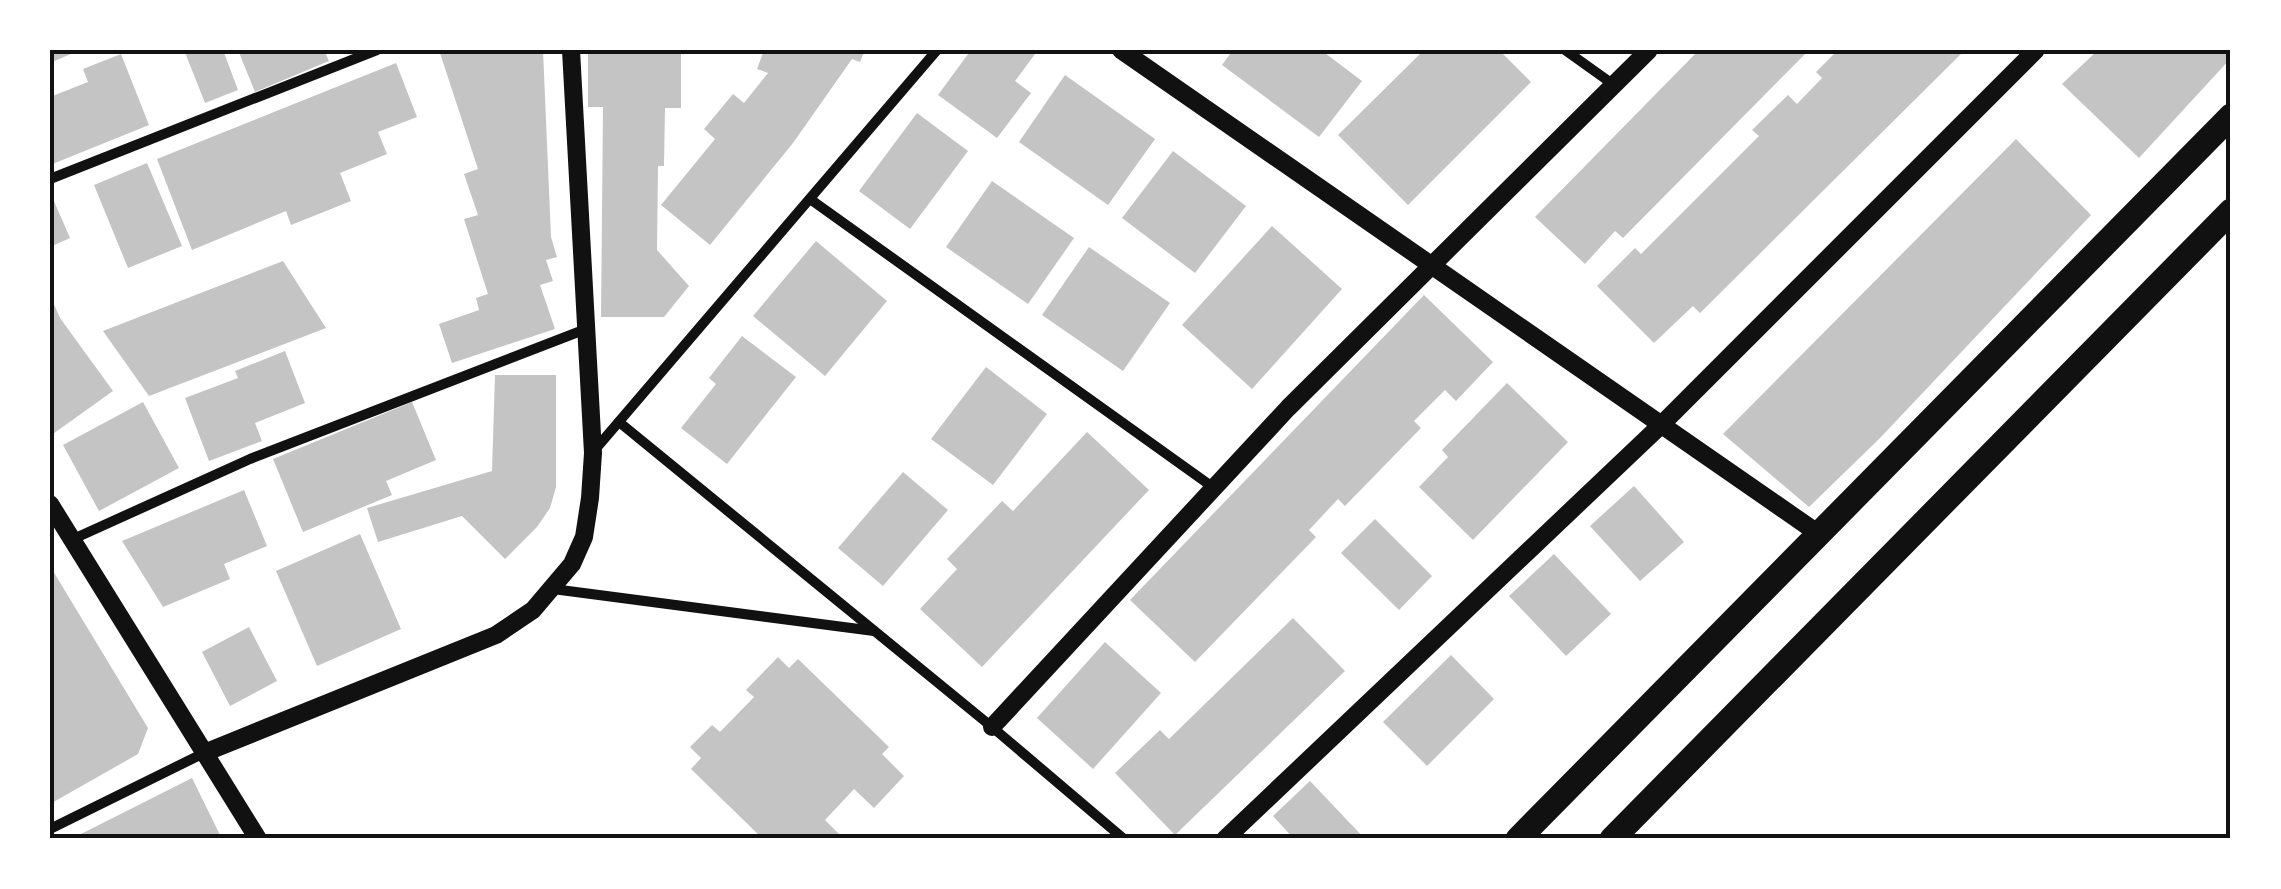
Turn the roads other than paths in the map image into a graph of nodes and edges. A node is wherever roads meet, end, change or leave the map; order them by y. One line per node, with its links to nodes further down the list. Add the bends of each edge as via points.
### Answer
1 (377, 50): 10 (street)
2 (571, 50): 14 (street)
3 (937, 50): 11 (street)
4 (1120, 50): 13 (street)
5 (1564, 50): 8 (street)
6 (1649, 50): 8 (street)
7 (2036, 50): 16 (street)
8 (1614, 85): 13 (street)
9 (2231, 116): 20 (main road)
10 (50, 179)
11 (810, 199): 15 (street); 18 (street)
12 (2231, 211): 31 (main road)
13 (1431, 266): 16 (street); 18 (street)
14 (586, 329): 17 (street); 21 (street, via 250,459)
15 (619, 422): 17 (street); 23 (street)
16 (1661, 425): 20 (street); 29 (street)
17 (593, 453): 22 (street, via 584,537)
18 (1214, 488): 24 (street)
19 (50, 504): 21 (street)
20 (1818, 534): 30 (main road)
21 (71, 540): 25 (street)
22 (553, 589): 23 (street); 25 (street, via 496,635)
23 (875, 631): 24 (street)
24 (992, 727): 28 (street)
25 (204, 753): 26 (street); 27 (street)
26 (50, 829)
27 (258, 839)
28 (1124, 839)
29 (1225, 839)
30 (1518, 839)
31 (1612, 839)

